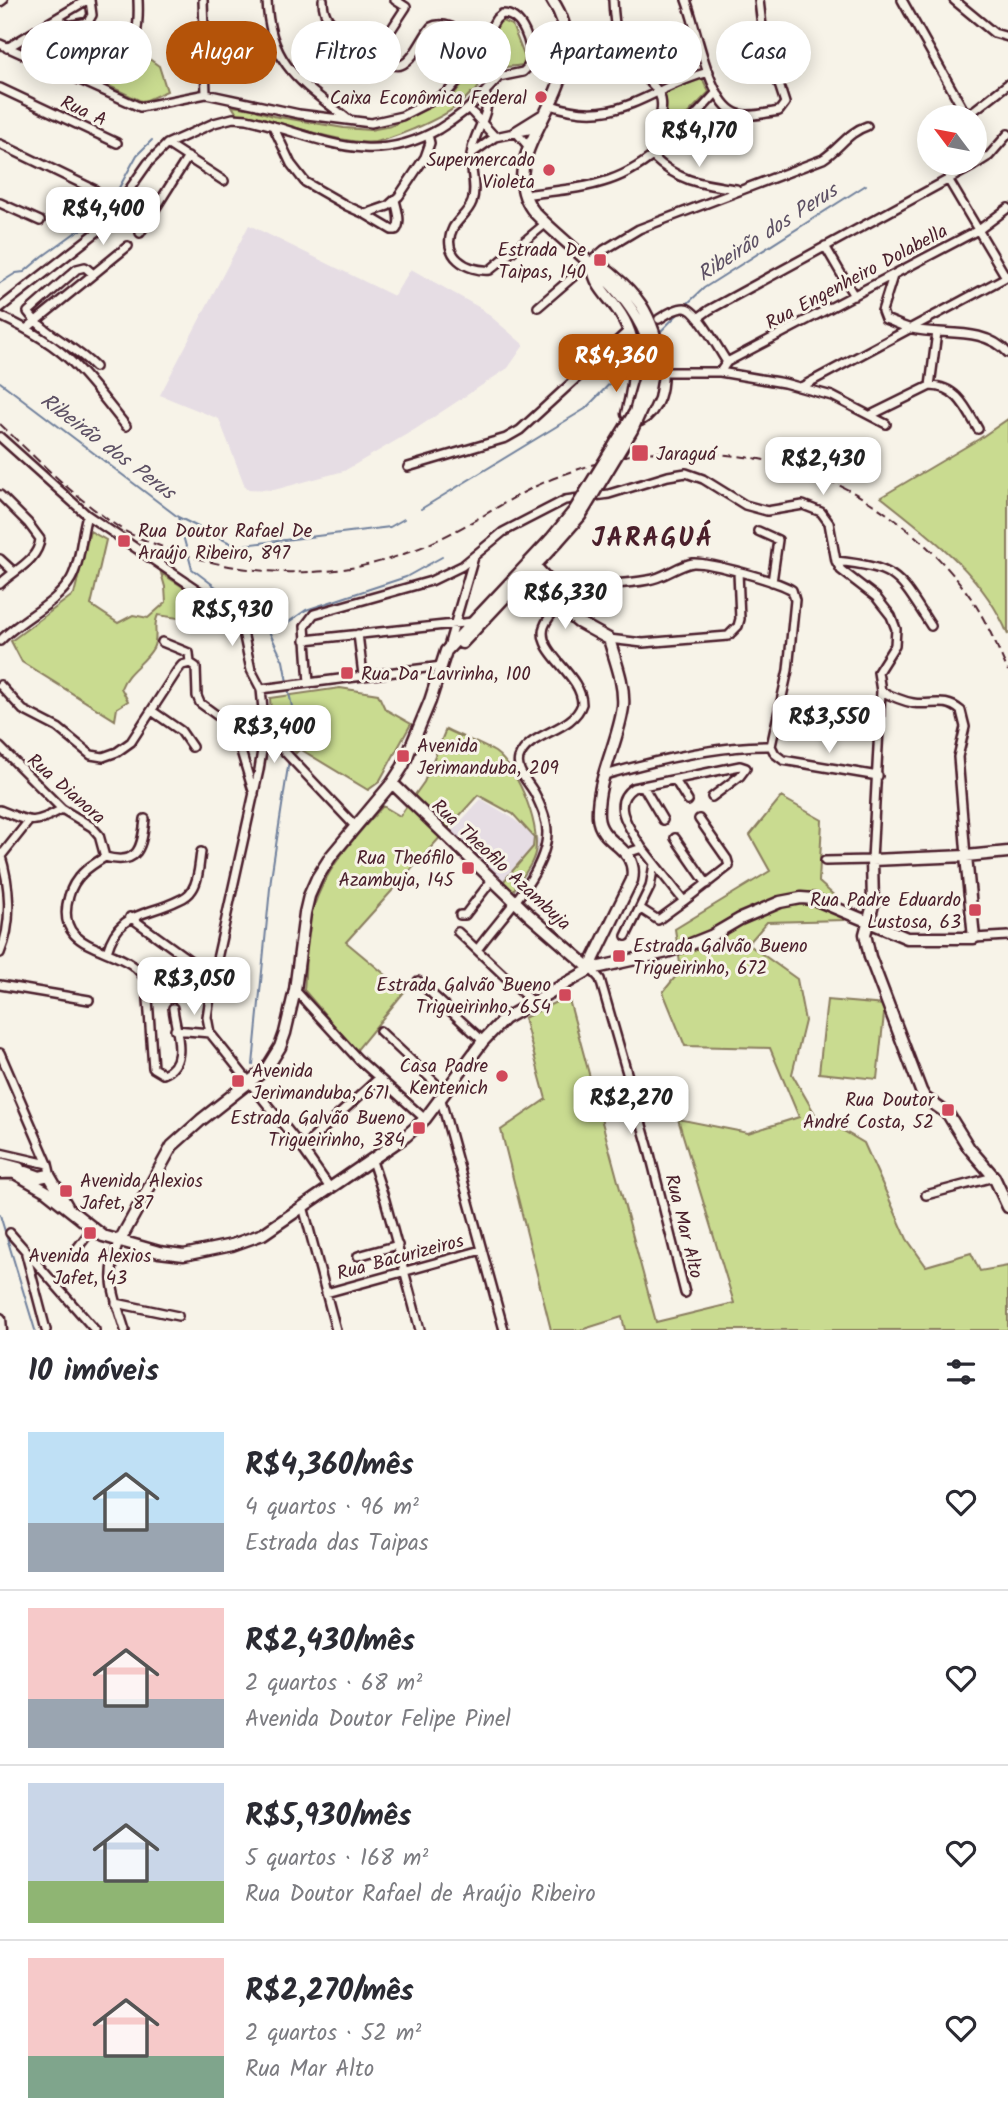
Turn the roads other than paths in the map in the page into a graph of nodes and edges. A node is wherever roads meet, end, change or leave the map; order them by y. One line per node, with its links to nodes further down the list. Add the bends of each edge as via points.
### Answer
1 (89, 0): 14 (street); 14 (street, via 92,15 88,22 71,26)
2 (138, 0): 15 (street)
3 (203, 0): 34 (street)
4 (267, 0): 37 (street, via 269,27 281,58)
5 (323, 0): 16 (street)
6 (395, 0): 17 (street, via 406,7)
7 (552, 0): 35 (street, via 564,24 566,55)
8 (613, 0): 33 (street, via 623,51)
9 (686, 0): 24 (street)
10 (759, 0): 32 (street, via 763,35 784,107 739,114 727,108)
11 (902, 0): 29 (street, via 968,113)
12 (954, 0): 13 (street)
13 (966, 5): 19 (street, via 994,33)
14 (58, 18): 20 (street)
15 (137, 21)
16 (330, 21)
17 (397, 21)
18 (495, 21): 25 (street, via 511,15 525,32 532,60 527,69)
19 (1008, 37)
20 (4, 46): 22 (street)
21 (415, 50): 23 (street)
22 (21, 54)
23 (401, 65)
24 (709, 72): 32 (street); 33 (street)
25 (511, 74)
26 (86, 84): 34 (street, via 134,106 150,107)
27 (456, 84): 37 (street, via 438,99 384,122)
28 (492, 84): 31 (street)
29 (1008, 84)
30 (0, 88): 46 (street, Rua A)
31 (485, 92): 36 (street); 38 (street, via 488,101)
32 (717, 92): 52 (street)
33 (659, 93): 35 (street, via 607,112); 52 (street)
34 (206, 94): 37 (street)
35 (548, 109): 41 (street); 42 (street)
36 (470, 110): 38 (street); 44 (street)
37 (351, 121)
38 (482, 122): 45 (street); 50 (street)
39 (867, 125): 56 (street, via 852,132 823,159)
40 (273, 126): 44 (street, via 362,149 387,148); 48 (street, via 233,118); 61 (street, via 305,182)
41 (538, 128): 42 (street); 49 (street)
42 (516, 132): 45 (street); 49 (street)
43 (1008, 134): 53 (street, via 989,156)
44 (428, 135): 58 (street, via 425,157)
45 (495, 137): 50 (street)
46 (117, 143)
47 (0, 144): 55 (street)
48 (167, 144): 51 (street); 74 (street, via 148,163 102,229)
49 (528, 146): 57 (street, via 522,172)
50 (471, 154): 63 (street, via 473,199 450,238 452,252 460,262 471,269 490,270)
51 (188, 157): 54 (street); 65 (street)
52 (653, 157): 56 (street, via 690,181); 57 (street, via 609,180)
53 (948, 179): 64 (street); 67 (street)
54 (224, 181)
55 (95, 190)
56 (739, 190): 68 (street, via 639,229 611,244)
57 (524, 195): 63 (street)
58 (395, 200): 61 (street); 61 (street, via 396,230)
59 (0, 203): 62 (street)
60 (1008, 208): 64 (street, Rua Engenheiro Dolabella)
61 (365, 214)
62 (40, 221)
63 (545, 224): 68 (street)
64 (980, 229): 70 (street, Rua Engenheiro Dolabella); 71 (street)
65 (140, 233)
66 (128, 246): 69 (street)
67 (825, 246): 72 (street); 76 (street)
68 (591, 265): 73 (street); 81 (street); 86 (street, via 626,300 649,348); 86 (street, via 610,272 641,305 652,326)
69 (93, 274): 78 (street); 78 (street, via 85,267 77,269 29,310)
70 (893, 275): 72 (street, Rua Engenheiro Dolabella); 80 (street, via 882,314)
71 (1007, 276): 80 (street)
72 (854, 296): 84 (street, Rua Engenheiro Dolabella)
73 (538, 307)
74 (0, 308)
75 (0, 316): 79 (street)
76 (698, 318): 77 (street, via 686,307); 84 (street)
77 (659, 319)
78 (35, 320): 79 (street); 85 (street)
79 (26, 329): 92 (street, via 74,364)
80 (910, 329): 82 (street); 89 (street)
81 (628, 331): 86 (street, via 636,358 629,418 640,420 653,409 660,393); 95 (street, via 520,430)
82 (937, 332): 83 (street, via 981,336); 88 (street)
83 (1008, 354)
84 (727, 362): 87 (street, Rua Engenheiro Dolabella)
85 (95, 367)
86 (654, 371): 87 (street); 99 (street, bridge, via 649,395 632,430 580,516)
87 (720, 372): 89 (street)
88 (930, 386): 90 (street); 93 (street, via 958,396)
89 (801, 387): 90 (street)
90 (871, 415): 91 (street)
91 (886, 424)
92 (126, 426)
93 (978, 429)
94 (0, 437): 97 (street)
95 (408, 467)
96 (0, 495): 104 (street, via 40,539 32,558)
97 (88, 515): 117 (street, via 71,580); 124 (street, via 230,612 242,627 251,670)
98 (758, 530): 106 (street, via 778,540)
99 (554, 541): 103 (street); 111 (street)
100 (474, 556): 102 (street, via 503,532 565,500 609,494 686,473 745,505 767,511 803,505 821,512 829,523); 112 (street); 116 (street, via 431,581 314,614 307,621)
101 (0, 559): 104 (street)
102 (836, 561): 113 (street, via 888,571 909,591); 125 (street, via 891,615 896,637 878,672)
103 (536, 567): 108 (street); 109 (street)
104 (14, 572): 107 (street)
105 (738, 572): 106 (street); 109 (street, via 694,563 649,580); 115 (street, via 740,619 728,636 643,643)
106 (772, 582): 128 (street, via 792,590 795,600 789,670)
107 (0, 584)
108 (519, 586): 109 (street, via 536,582); 119 (street)
109 (555, 587): 110 (street)
110 (564, 600): 115 (street, via 578,622); 159 (street, via 548,619 543,635 579,689 582,704 573,719 529,745 520,757 519,769 537,798 547,834 541,860)
111 (473, 622): 112 (street); 119 (street)
112 (454, 623): 114 (street); 119 (street)
113 (931, 626)
114 (358, 634): 116 (street); 121 (street)
115 (609, 639): 131 (street, via 623,705)
116 (305, 640): 122 (street)
117 (0, 641)
118 (162, 642): 120 (street, via 189,653)
119 (444, 659): 121 (street); 134 (street, via 410,751)
120 (190, 663): 126 (street, via 177,671); 136 (street, via 196,667 200,704 234,728)
121 (363, 675): 122 (street)
122 (309, 683): 124 (street)
123 (0, 685): 126 (street, via 23,710 58,728 96,757 125,747)
124 (261, 689): 127 (street)
125 (881, 691): 132 (street); 152 (street, via 911,703 945,702 961,711 965,727 958,757)
126 (152, 711): 130 (street, via 181,731)
127 (265, 731): 136 (street); 145 (street)
128 (771, 746): 131 (street, via 675,757); 132 (street, via 783,760)
129 (0, 747): 140 (street, Rua Dianora)
130 (192, 747)
131 (605, 775): 150 (street, via 598,822)
132 (878, 776): 154 (street)
133 (675, 780): 135 (street); 137 (street, via 746,768); 138 (street)
134 (392, 783): 145 (street); 157 (street, Rua Theofilo Azambuja)
135 (643, 786): 143 (street); 147 (street, via 627,792 622,810)
136 (254, 795): 174 (street)
137 (712, 797)
138 (688, 801)
139 (0, 810): 144 (street)
140 (62, 810): 144 (street); 153 (street, Rua Dianora, via 92,827)
141 (145, 819): 153 (street, via 139,851 116,860)
142 (699, 819): 158 (street, via 729,863)
143 (663, 820)
144 (28, 822): 151 (street)
145 (355, 826): 177 (street, via 331,856 309,896)
146 (675, 838): 158 (street)
147 (642, 848): 150 (street); 156 (street)
148 (201, 852): 163 (street, via 191,892 170,905)
149 (1008, 852): 152 (street)
150 (627, 853): 173 (street, via 632,880)
151 (1, 854): 165 (street, via 9,907)
152 (966, 856): 154 (street); 169 (street)
153 (105, 857): 171 (street, via 81,873 66,914 76,937)
154 (872, 860): 155 (street); 164 (street)
155 (825, 861)
156 (654, 864): 160 (street); 161 (street)
157 (492, 880): 159 (street, Rua Theofilo Azambuja); 162 (street, via 465,915)
158 (707, 884): 160 (street)
159 (514, 901): 170 (street); 173 (street, Rua Theofilo Azambuja)
160 (684, 901): 161 (street, via 658,920)
161 (641, 909): 167 (street)
162 (460, 915)
163 (130, 917): 171 (street, via 117,929); 174 (street)
164 (869, 921): 169 (street, via 907,938); 173 (street, via 801,898 770,906 691,944); 195 (street, via 865,934 870,957 921,1091 948,1114)
165 (4, 929): 172 (street)
166 (458, 932): 170 (street)
167 (626, 936)
168 (1008, 936): 169 (street)
169 (974, 938)
170 (477, 950): 179 (street)
171 (107, 952): 181 (street, via 132,965 146,980 152,1060 157,1072 168,1072 177,1062 180,1051)
172 (0, 953)
173 (591, 969): 179 (street); 211 (street, Rua Mar Alto, via 600,979)
174 (213, 977): 183 (street, via 207,1017)
175 (418, 981): 184 (street)
176 (0, 985): 178 (street)
177 (295, 989): 186 (street); 187 (street, via 280,1047 267,1068)
178 (89, 1000)
179 (531, 1002): 184 (street, via 504,1019)
180 (173, 1008): 181 (street)
181 (175, 1030): 183 (street)
182 (380, 1031): 188 (street)
183 (210, 1033): 187 (street)
184 (482, 1041): 188 (street)
185 (0, 1053): 193 (street)
186 (379, 1078): 189 (street); 190 (street)
187 (250, 1081): 190 (street); 203 (street, via 172,1146)
188 (444, 1097): 189 (street); 205 (street)
189 (425, 1119): 192 (street)
190 (302, 1148): 197 (street)
191 (0, 1153): 193 (street)
192 (372, 1161): 197 (street); 204 (street)
193 (46, 1163): 196 (street)
194 (3, 1170): 196 (street); 196 (street, via 26,1172)
195 (994, 1177): 198 (street); 200 (street)
196 (45, 1181): 201 (street)
197 (330, 1188): 199 (street)
198 (926, 1195)
199 (303, 1206): 203 (street, via 249,1240 198,1253 170,1254); 210 (street)
200 (1008, 1207)
201 (92, 1229): 203 (street); 207 (street)
202 (10, 1233): 206 (street)
203 (119, 1242): 212 (street, via 111,1274)
204 (398, 1245): 208 (street); 209 (street)
205 (482, 1250): 209 (street, Rua Bacurizeiros); 221 (street)
206 (26, 1253): 216 (street); 217 (street)
207 (72, 1255)
208 (358, 1255)
209 (405, 1272): 210 (street, Rua Bacurizeiros); 220 (street)
210 (326, 1293): 219 (street)
211 (685, 1293)
212 (117, 1303): 213 (street); 218 (street)
213 (178, 1315)
214 (0, 1319): 215 (street)
215 (1, 1330)
216 (46, 1330)
217 (95, 1330)
218 (125, 1330)
219 (336, 1330)
220 (420, 1330)
221 (504, 1330)

